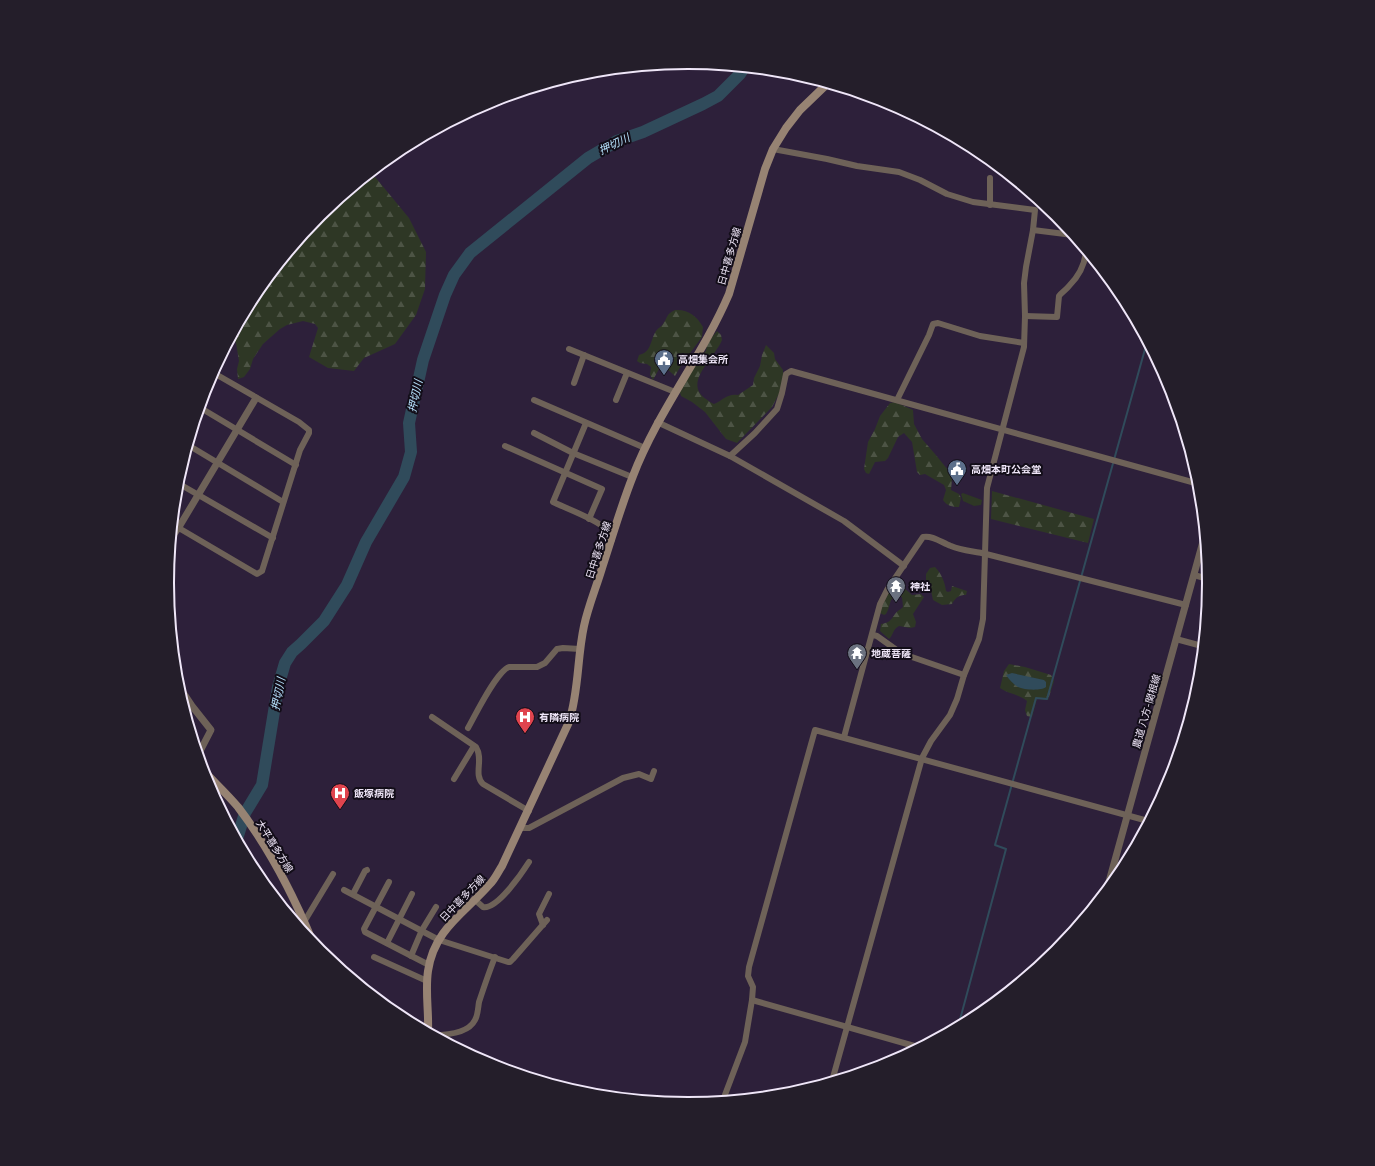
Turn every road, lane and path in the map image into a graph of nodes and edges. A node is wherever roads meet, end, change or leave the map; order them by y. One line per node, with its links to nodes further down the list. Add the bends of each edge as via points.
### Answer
1 (823, 88): 2 (main road, 日中喜多方線, via 800,110)
2 (774, 149): 4 (street, via 900,172 947,194); 15 (main road, 日中喜多方線, via 765,169 729,294 714,326)
3 (990, 178): 4 (street)
4 (990, 205): 5 (street, via 1035,210)
5 (1034, 230): 6 (street); 8 (street, via 1024,283)
6 (1064, 234)
7 (1085, 258): 8 (street, via 1082,267 1059,296 1058,317)
8 (1025, 316): 9 (street)
9 (1024, 343): 19 (street, via 980,336 938,323 933,324); 24 (street)
10 (569, 349): 11 (street)
11 (584, 355): 12 (street); 14 (street)
12 (627, 373): 15 (street); 18 (street)
13 (218, 375): 16 (street)
14 (574, 383)
15 (675, 392): 21 (main road, 日中喜多方線)
16 (256, 398): 23 (street); 32 (street, via 309,430)
17 (534, 400): 22 (street)
18 (616, 400)
19 (897, 400): 24 (street); 30 (street, via 791,371 786,374 777,408)
20 (204, 410): 23 (street)
21 (657, 422): 28 (main road, 日中喜多方線); 30 (street)
22 (586, 423): 28 (street); 29 (street)
23 (236, 430): 31 (street); 32 (street)
24 (1002, 430): 35 (street); 45 (street, via 987,488)
25 (534, 433): 29 (street)
26 (505, 446): 33 (street)
27 (192, 447): 31 (street)
28 (644, 448): 34 (main road, 日中喜多方線)
29 (573, 453): 33 (street); 34 (street)
30 (730, 456): 46 (street, via 844,521)
31 (217, 462): 37 (street); 38 (street)
32 (296, 465): 38 (street)
33 (565, 472): 39 (street, via 553,502); 39 (street, via 602,489)
34 (632, 477): 43 (main road, 日中喜多方線)
35 (1192, 482)
36 (183, 486): 37 (street)
37 (198, 495): 40 (street); 42 (street)
38 (284, 502): 42 (street)
39 (589, 518): 43 (street, via 603,526 606,537)
40 (177, 524)
41 (177, 527): 42 (street, via 257,574 262,572)
42 (272, 538)
43 (612, 540): 53 (main road, 日中喜多方線, via 584,624)
44 (1200, 552): 47 (street, 農道 八方-関根線)
45 (986, 554): 46 (street, via 950,546 926,536); 49 (street); 54 (street, via 983,619 979,639)
46 (904, 566): 50 (street, via 880,604)
47 (1194, 576): 48 (street); 49 (street, 農道 八方-関根線)
48 (1202, 578)
49 (1186, 605): 51 (street, 農道 八方-関根線)
50 (873, 635): 54 (street, via 909,656); 58 (street)
51 (1176, 639): 52 (street); 66 (street, 農道 八方-関根線)
52 (1197, 645)
53 (580, 649): 57 (street, via 557,649 545,663 537,667 505,669); 65 (main road, 日中喜多方線, via 574,705 569,722)
54 (964, 675): 61 (street, via 950,714)
55 (187, 698): 60 (street, via 210,730)
56 (432, 717): 59 (street)
57 (468, 728)
58 (844, 737): 61 (street); 94 (street, via 815,730 749,967 748,976 753,987)
59 (474, 746): 63 (street); 65 (street, via 479,752 480,781)
60 (201, 748)
61 (922, 758): 66 (street); 96 (street)
62 (654, 771): 68 (street, via 651,778 639,774 623,778 529,828)
63 (454, 779)
64 (214, 781): 83 (main road, 大平喜多方線, via 238,807 269,853)
65 (529, 811): 68 (main road, 日中喜多方線)
66 (1128, 815): 67 (street); 72 (street, 農道 八方-関根線)
67 (1143, 820)
68 (521, 828): 78 (main road, 日中喜多方線, via 507,858 491,883)
69 (529, 862): 78 (street, via 501,898 491,906 483,907)
70 (367, 870): 75 (street)
71 (333, 874): 83 (street)
72 (1111, 874)
73 (388, 882): 79 (street)
74 (344, 890): 75 (street)
75 (353, 894): 79 (street)
76 (412, 894): 81 (street)
77 (549, 894): 84 (street, via 539,914)
78 (474, 899): 87 (main road, 日中喜多方線, via 448,926)
79 (376, 906): 81 (street); 88 (street, via 364,929 365,932)
80 (436, 907): 86 (street)
81 (399, 918): 86 (street); 88 (street)
82 (547, 920): 84 (street)
83 (304, 922): 85 (main road, 大平喜多方線)
84 (542, 925): 91 (street, via 510,962)
85 (306, 928)
86 (422, 930): 87 (street); 89 (street)
87 (439, 940): 91 (street); 92 (main road, 日中喜多方線)
88 (387, 943): 89 (street)
89 (410, 956): 92 (street)
90 (374, 957): 93 (street)
91 (495, 958): 97 (street, via 475,1021 468,1028)
92 (429, 965): 93 (main road, 日中喜多方線)
93 (427, 981): 95 (main road, 日中喜多方線)
94 (752, 1000): 96 (street); 100 (street, via 746,1042)
95 (428, 1027)
96 (847, 1028): 98 (street); 99 (street)
97 (443, 1035)
98 (911, 1046)
99 (834, 1075)
100 (725, 1096)

